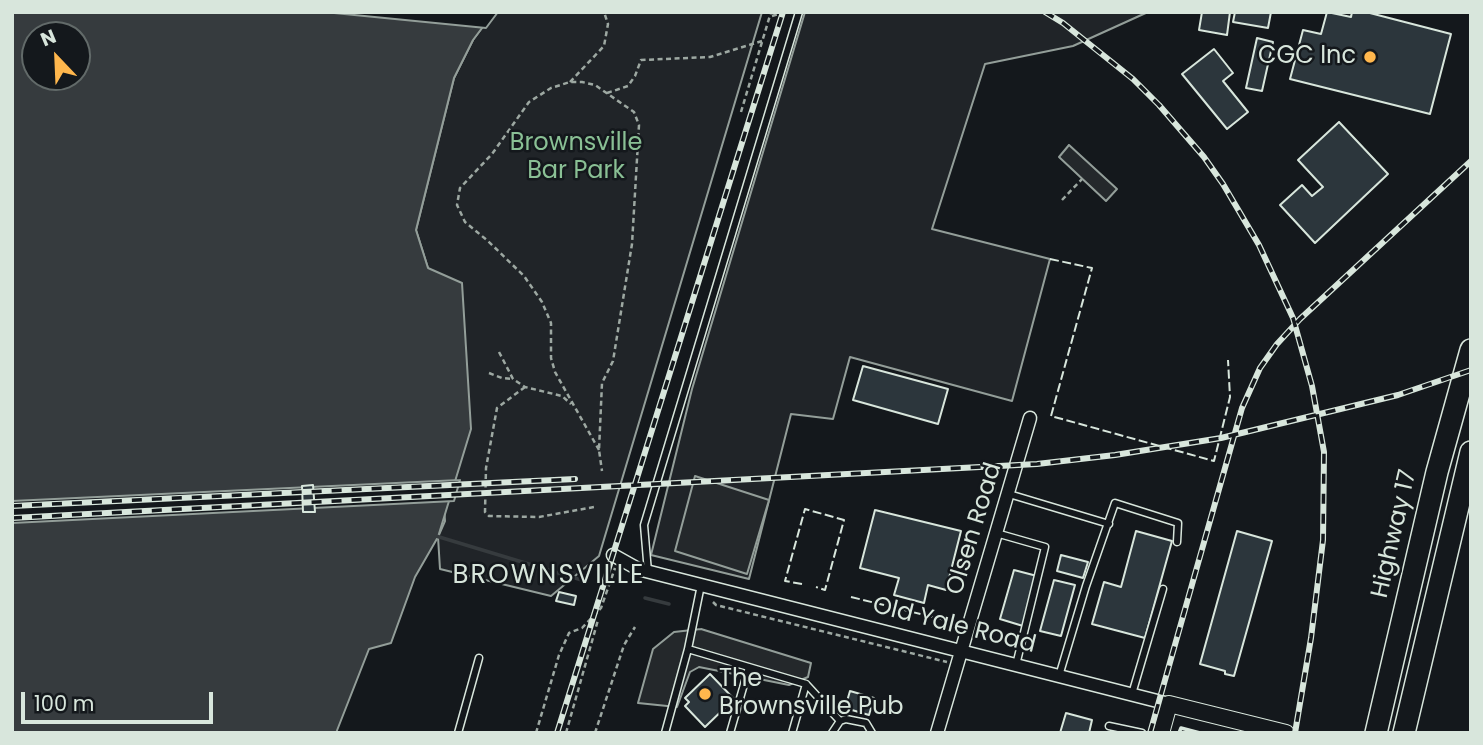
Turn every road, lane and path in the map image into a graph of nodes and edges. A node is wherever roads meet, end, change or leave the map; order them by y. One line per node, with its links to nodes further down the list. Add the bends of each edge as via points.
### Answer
1 (604, 12): 6 (path, via 608,24 604,46)
2 (785, 12): 4 (path)
3 (799, 12): 27 (lane, via 644,525)
4 (771, 14): 5 (path)
5 (762, 41): 7 (path, via 710,57 641,60 628,86); 8 (path)
6 (570, 82): 7 (path, via 595,85); 16 (path, via 529,103 460,188 457,205 465,222 524,275 542,302 551,323 555,372)
7 (607, 93): 18 (path, via 635,112 639,146 632,244 613,361 602,383)
8 (741, 112)
9 (1082, 179): 10 (path)
10 (1062, 200)
11 (1471, 350): 58 (highway, Highway 17, via 1437,472)
12 (499, 352): 14 (path)
13 (489, 373): 14 (path)
14 (513, 379): 15 (path)
15 (525, 387): 16 (path, via 562,396); 22 (path, via 497,408 486,468 485,512 489,516 539,517)
16 (573, 406): 18 (path)
17 (1030, 418): 21 (street, Olsen Road)
18 (599, 450): 20 (path)
19 (1471, 452): 43 (highway)
20 (602, 471)
21 (1009, 494): 23 (lane); 24 (street, Olsen Road)
22 (594, 507)
23 (1109, 524): 25 (lane, via 1115,503 1178,523); 38 (lane)
24 (996, 533): 33 (street, Olsen Road); 36 (lane, via 1045,547)
25 (1177, 542)
26 (617, 557): 27 (street, Old Yale Road); 46 (path, via 601,608 582,628 569,633)
27 (648, 572): 28 (street, Old Yale Road)
28 (701, 585): 32 (lane); 33 (street, Old Yale Road); 35 (path, via 716,605)
29 (1163, 589): 40 (lane)
30 (598, 620): 47 (path)
31 (635, 627): 48 (path, via 624,645)
32 (688, 649): 37 (lane); 49 (lane)
33 (961, 651): 36 (street, Old Yale Road); 54 (street, Olsen Road)
34 (479, 658): 45 (lane)
35 (942, 661)
36 (1016, 665): 38 (street, Old Yale Road)
37 (749, 667): 39 (lane); 50 (lane)
38 (1059, 676): 40 (street, Old Yale Road)
39 (806, 684): 42 (lane); 51 (lane)
40 (1132, 694): 41 (street, Old Yale Road)
41 (1169, 704): 56 (street); 57 (street, Old Yale Road)
42 (840, 721): 52 (lane); 53 (lane, via 866,723)
43 (1406, 723)
44 (1109, 726): 55 (lane)
45 (458, 733)
46 (536, 733)
47 (566, 733)
48 (595, 733)
49 (665, 733)
50 (730, 733)
51 (792, 733)
52 (832, 733)
53 (873, 733)
54 (937, 733)
55 (1142, 733)
56 (1161, 733)
57 (1286, 733)
58 (1376, 733)

